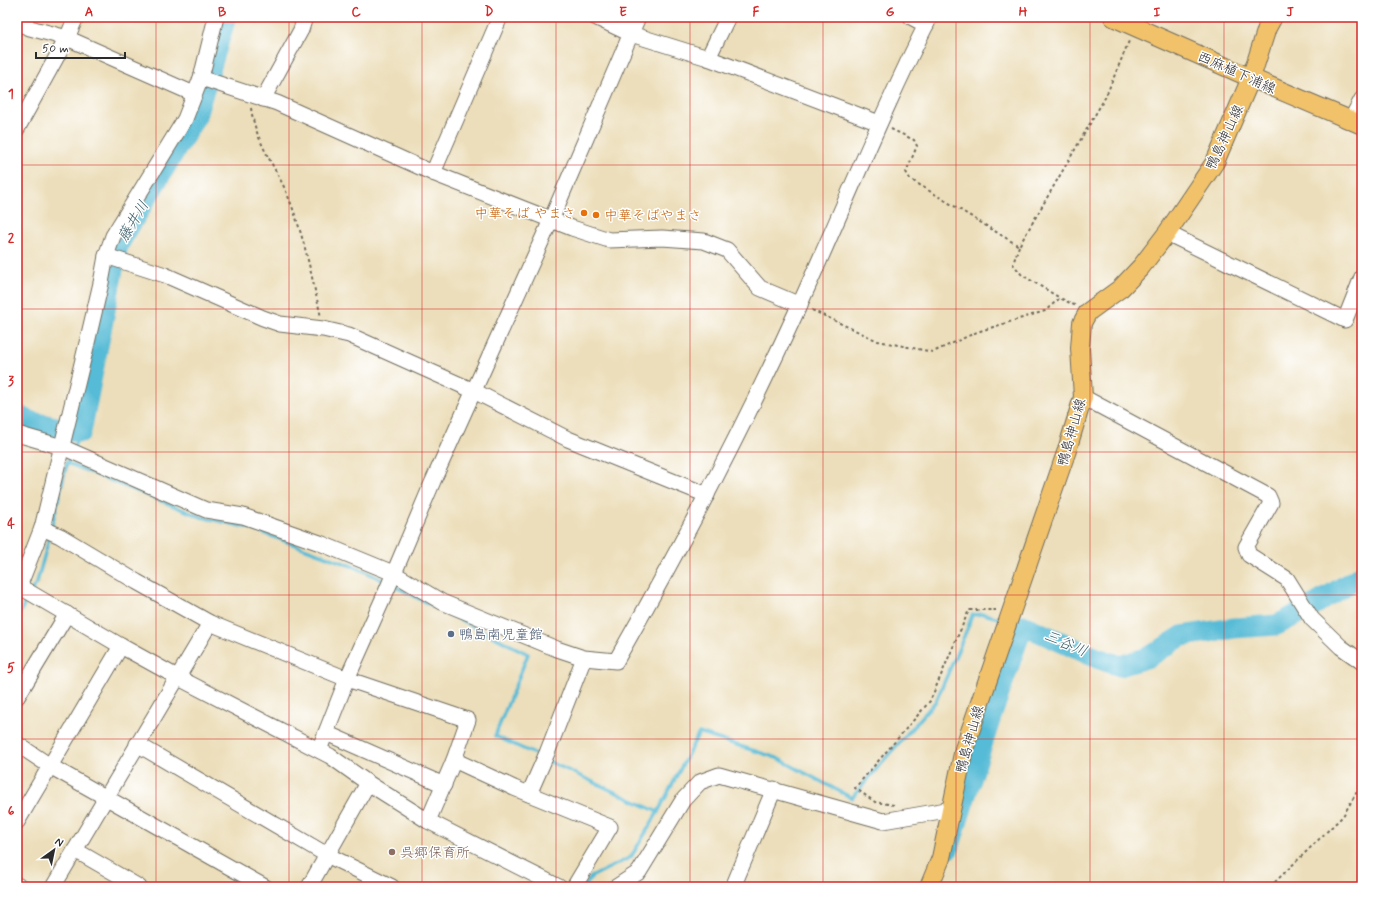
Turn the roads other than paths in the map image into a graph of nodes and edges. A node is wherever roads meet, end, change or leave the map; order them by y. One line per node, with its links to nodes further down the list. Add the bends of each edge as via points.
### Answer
1 (76, 17): 14 (street)
2 (216, 17): 17 (street)
3 (305, 17): 19 (street, via 301,30)
4 (500, 17): 24 (street)
5 (596, 17): 13 (street)
6 (638, 17): 13 (street)
7 (728, 17): 15 (street)
8 (910, 17): 11 (street)
9 (1113, 17): 16 (main road, 西麻植下浦線)
10 (1273, 17): 16 (main road, 鴨島神山線)
11 (928, 21): 22 (street)
12 (17, 23): 14 (street)
13 (631, 34): 15 (street); 25 (street)
14 (68, 35): 18 (street); 23 (street)
15 (708, 58): 22 (street)
16 (1251, 78): 21 (main road, 西麻植下浦線); 26 (main road, 鴨島神山線, via 1215,162)
17 (205, 80): 18 (street); 19 (street)
18 (194, 94): 27 (street, via 185,119 113,236)
19 (256, 96): 24 (street)
20 (1362, 99): 21 (street)
21 (1356, 122)
22 (879, 123): 29 (street)
23 (17, 129)
24 (433, 172): 25 (street)
25 (551, 220): 29 (street, via 609,240 662,238 704,241 727,250 760,288); 30 (street)
26 (1167, 233): 28 (street, via 1344,320); 31 (main road, 鴨島神山線, via 1141,267 1121,288 1088,312 1082,323 1080,348)
27 (111, 257): 30 (street, via 165,275 280,324 349,335); 33 (street, via 101,283)
28 (1362, 277)
29 (800, 305): 34 (street)
30 (474, 391): 34 (street, via 568,439); 36 (street)
31 (1083, 397): 42 (street, via 1268,496 1271,503 1246,547 1249,555 1287,579 1312,620 1341,647); 57 (main road, 鴨島神山線, via 964,749)
32 (17, 434): 33 (street)
33 (62, 447): 35 (street); 36 (street, via 206,510 243,516 320,543)
34 (707, 495): 41 (street, via 616,660)
35 (42, 528): 37 (street); 39 (street)
36 (390, 582): 41 (street); 44 (street)
37 (18, 588): 38 (street)
38 (66, 614): 40 (street); 45 (street)
39 (210, 622): 43 (street); 44 (street)
40 (121, 646): 43 (street); 51 (street)
41 (584, 658): 55 (street)
42 (1362, 662)
43 (177, 677): 48 (street); 49 (street)
44 (347, 679): 46 (street); 50 (street, via 468,720)
45 (17, 697)
46 (326, 733): 49 (street); 53 (street)
47 (17, 744): 51 (street)
48 (137, 744): 56 (street); 61 (street)
49 (319, 750): 52 (street)
50 (454, 760): 53 (street); 55 (street)
51 (50, 766): 56 (street); 59 (street)
52 (368, 783): 58 (street); 61 (street)
53 (444, 785): 58 (street)
54 (774, 789): 57 (street, via 883,821); 71 (street, via 719,775 700,782 683,800 639,872); 72 (street)
55 (529, 794): 70 (street, via 610,828)
56 (105, 797): 60 (street); 66 (street)
57 (952, 809): 73 (main road, 鴨島神山線, via 941,858)
58 (428, 821): 69 (street)
59 (17, 822)
60 (74, 850): 64 (street); 65 (street)
61 (327, 855): 67 (street); 68 (street)
62 (17, 885): 63 (street)
63 (20, 887)
64 (53, 887)
65 (139, 887)
66 (265, 887)
67 (309, 887)
68 (392, 887)
69 (559, 887)
70 (574, 887)
71 (616, 887)
72 (733, 887)
73 (929, 887)

